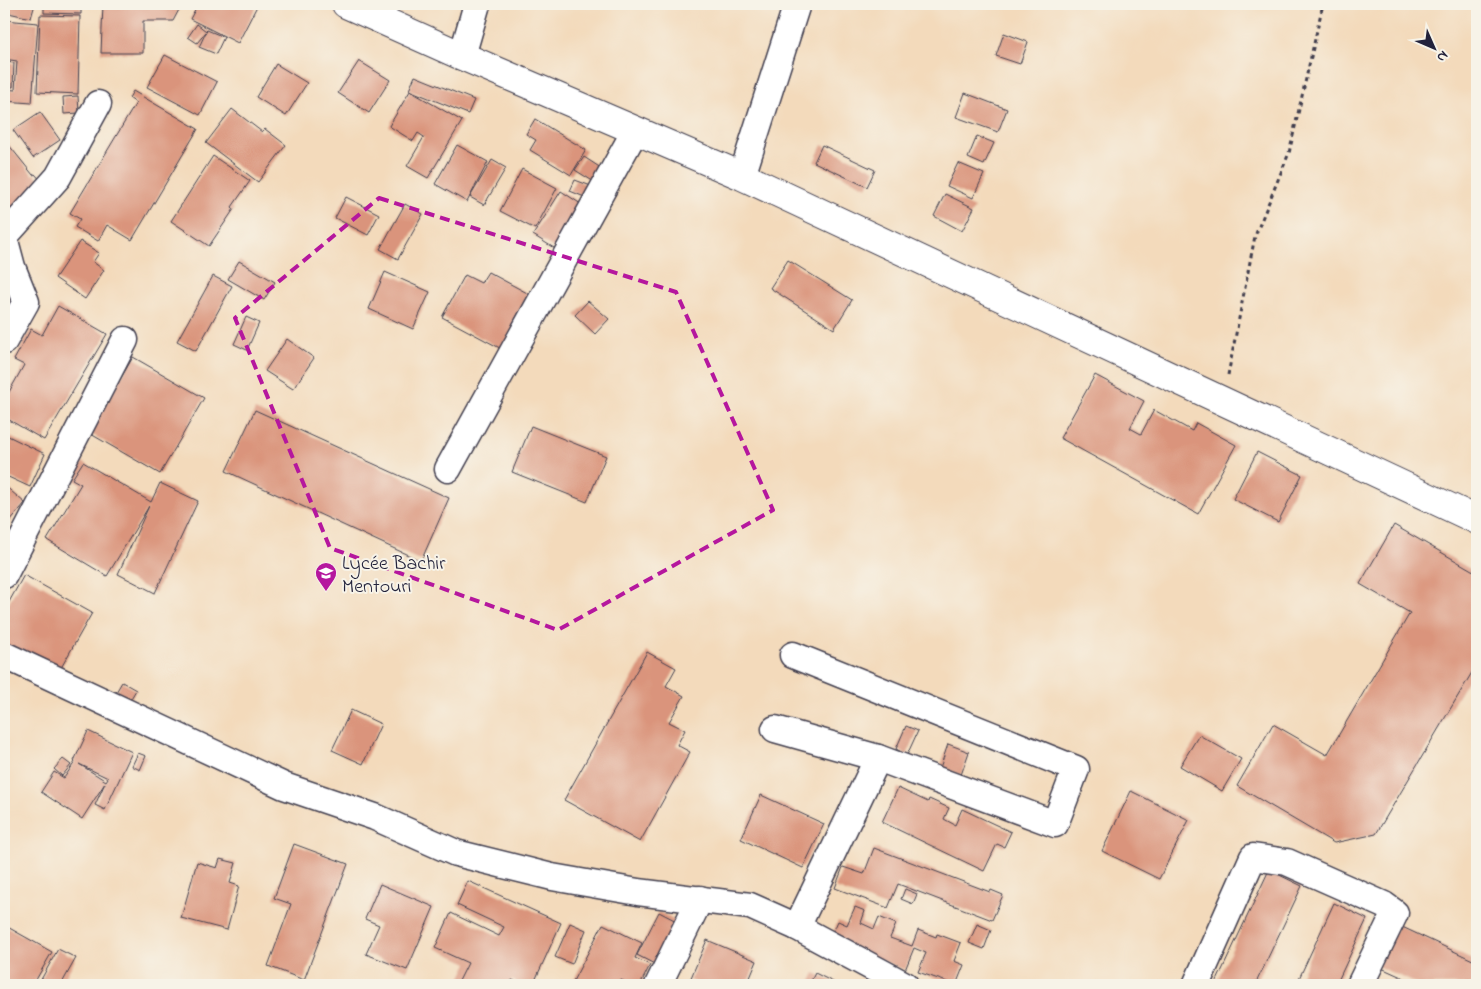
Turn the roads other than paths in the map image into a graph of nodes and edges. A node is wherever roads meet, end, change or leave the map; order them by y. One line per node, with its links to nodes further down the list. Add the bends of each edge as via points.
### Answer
1 (346, 4): 4 (street)
2 (477, 4): 4 (street)
3 (797, 4): 7 (street)
4 (462, 56): 6 (street)
5 (98, 104): 8 (street, via 58,177)
6 (635, 131): 7 (street); 11 (street)
7 (742, 176): 12 (street)
8 (4, 237): 10 (street, via 26,302)
9 (125, 340): 13 (street)
10 (4, 341)
11 (448, 469)
12 (1477, 520)
13 (4, 575)
14 (4, 655): 18 (street, via 284,786 375,817 456,853 552,877)
15 (793, 655): 17 (street, via 1076,769 1055,824)
16 (775, 729): 17 (street)
17 (878, 758): 19 (street)
18 (700, 899): 19 (street, via 750,906); 21 (street)
19 (797, 928): 20 (street)
20 (894, 982)
21 (658, 985)
22 (1196, 985): 23 (street, via 1253,857 1286,862 1384,905 1395,913)
23 (1360, 985)

